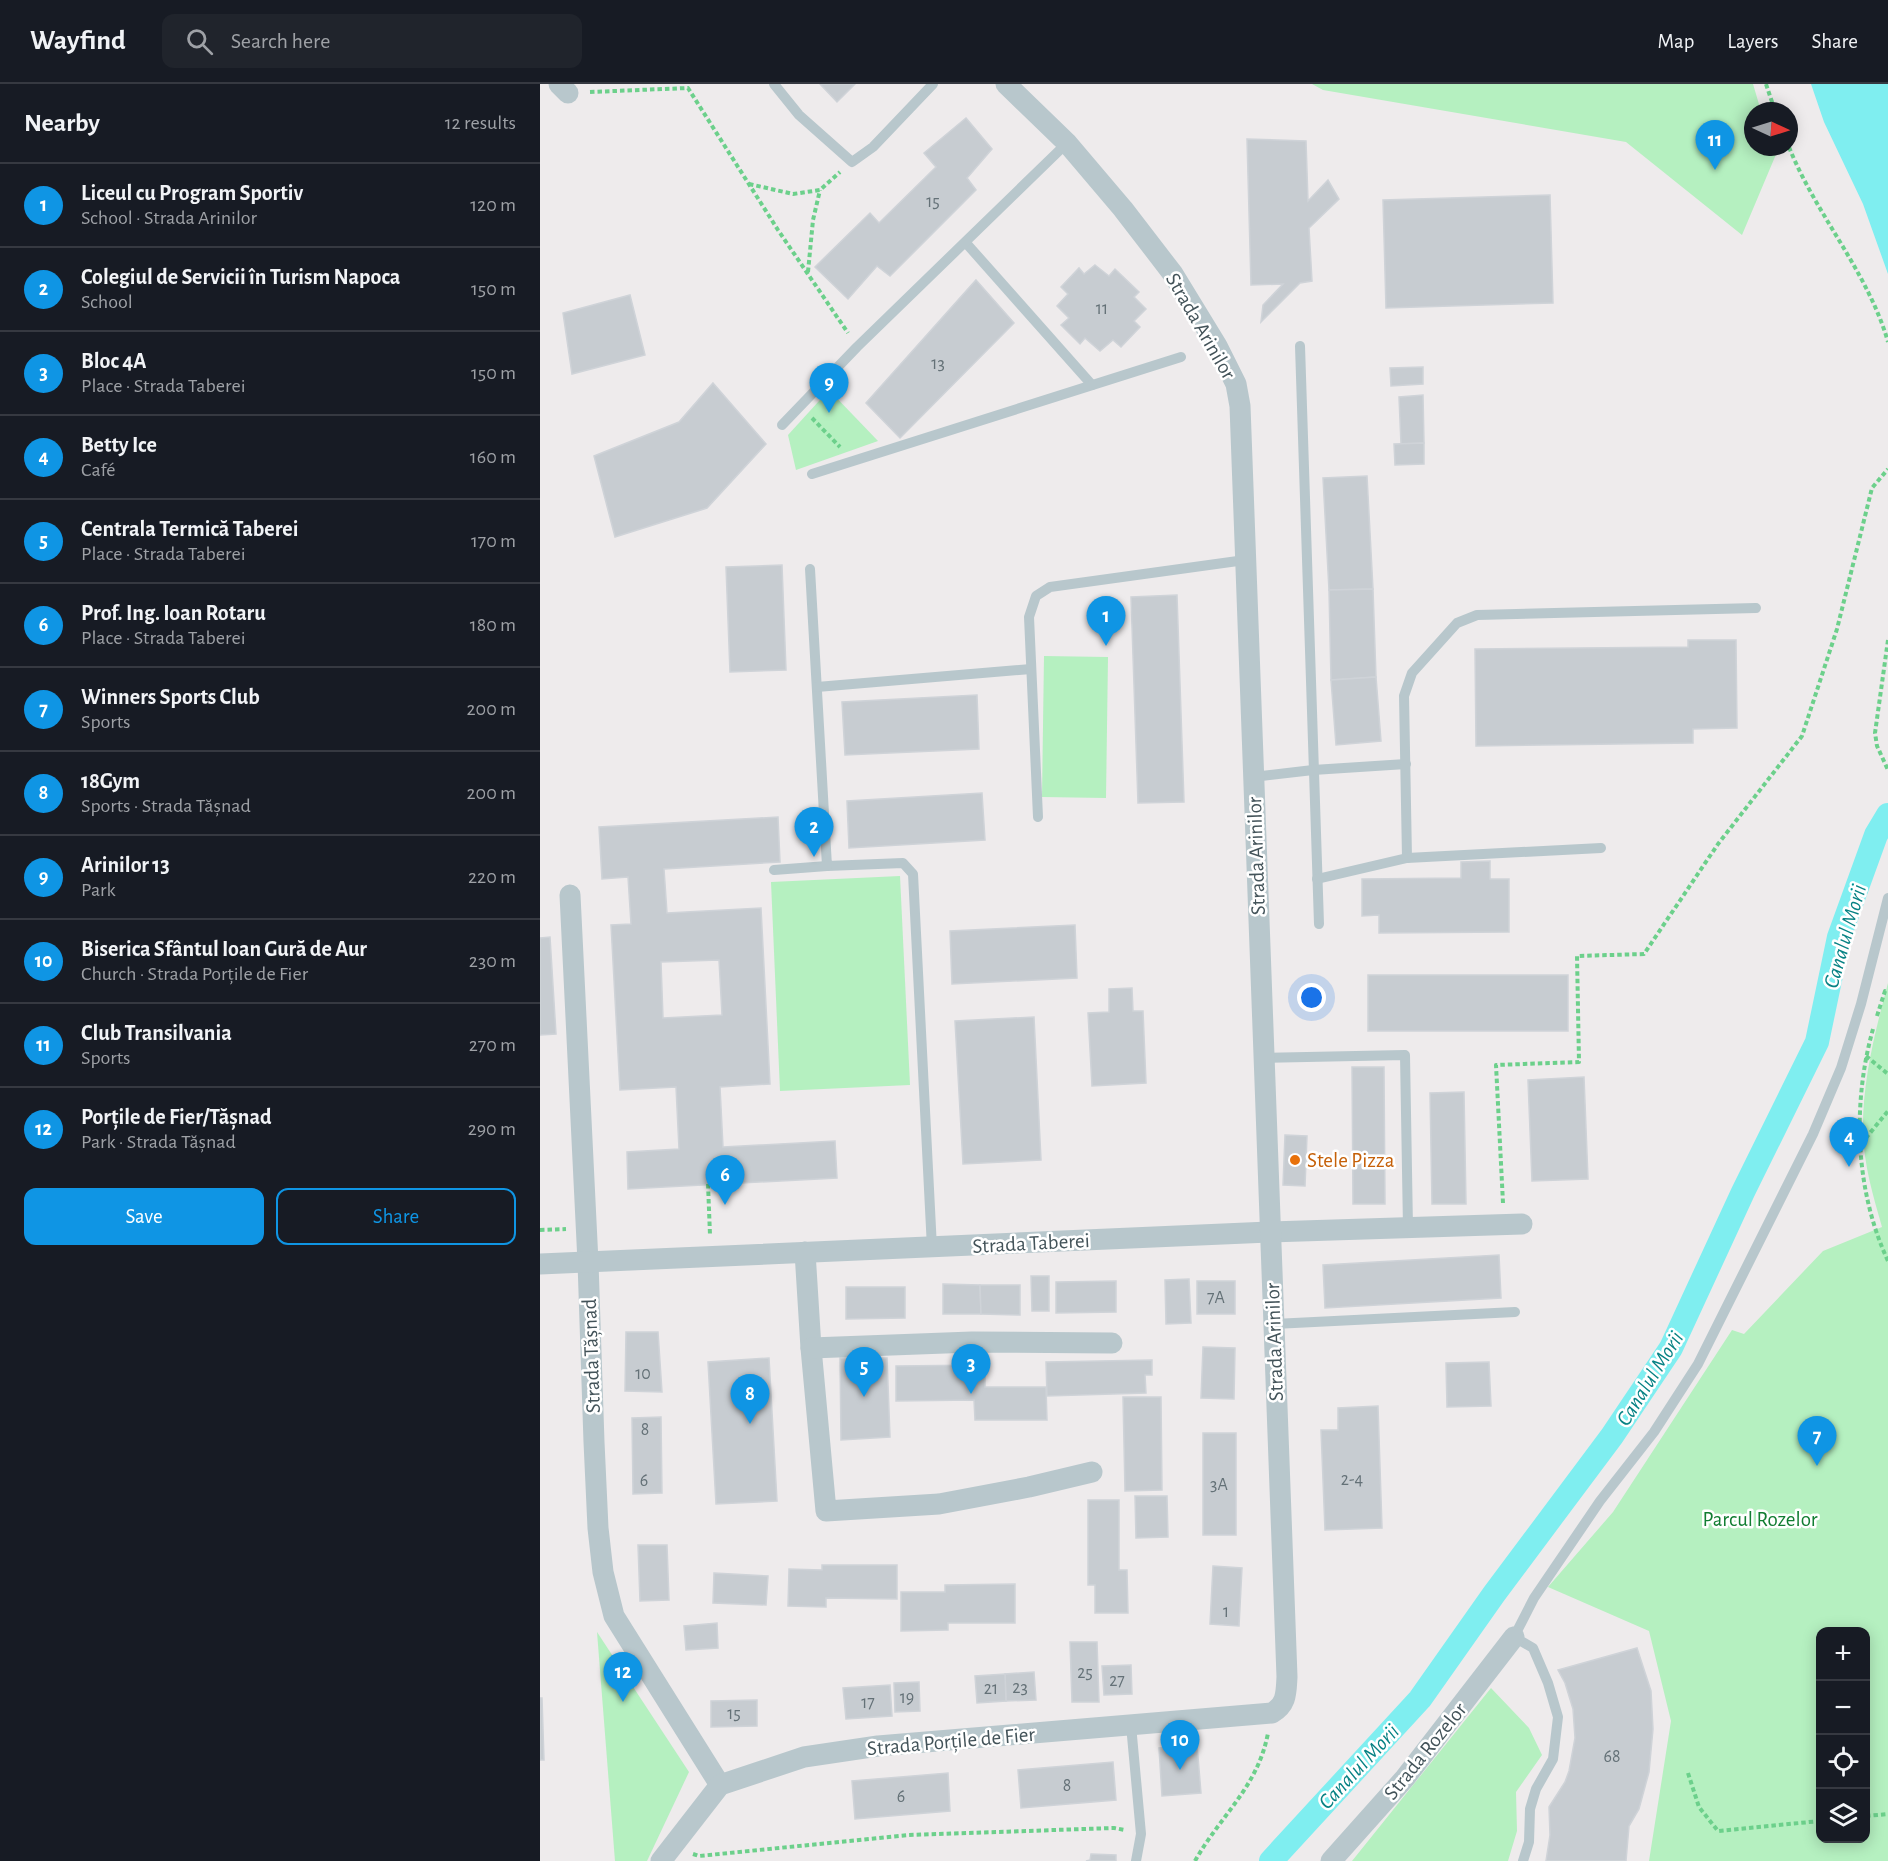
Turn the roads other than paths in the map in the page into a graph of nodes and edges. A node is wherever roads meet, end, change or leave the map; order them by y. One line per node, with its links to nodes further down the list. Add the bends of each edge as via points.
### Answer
1 (774, 84): 2 (lane, via 799,115 852,162 873,147)
2 (933, 84)
3 (1006, 84): 4 (street, Strada Arinilor)
4 (1067, 143): 5 (lane); 11 (street, Strada Arinilor, via 1173,274 1236,384)
5 (966, 243): 8 (lane); 9 (lane)
6 (1300, 346): 17 (lane)
7 (1181, 357): 8 (lane)
8 (1092, 385): 10 (lane)
9 (782, 425)
10 (812, 474)
11 (1245, 560): 14 (lane, via 1050,588 1036,596 1029,617); 18 (street, Strada Arinilor)
12 (810, 569): 15 (lane)
13 (1755, 609): 16 (lane, via 1477,615 1457,622 1412,673 1404,696)
14 (1031, 669): 15 (lane); 19 (lane)
15 (817, 687): 22 (lane)
16 (1406, 764): 17 (lane); 21 (lane)
17 (1313, 770): 18 (lane); 24 (lane)
18 (1253, 777): 28 (street, Strada Arinilor)
19 (1038, 817)
20 (1601, 848): 21 (lane)
21 (1407, 858): 24 (lane)
22 (827, 866): 23 (lane); 32 (lane, via 903,863 913,874)
23 (774, 870)
24 (1317, 879): 27 (lane)
25 (570, 895): 34 (street, Strada Tășnad)
26 (1888, 898): 41 (lane, via 1862,1004 1841,1068 1813,1134 1734,1293 1698,1364 1534,1598)
27 (1319, 924)
28 (1263, 1058): 30 (lane, via 1405,1055); 31 (street, Strada Arinilor)
29 (1522, 1224): 30 (street, Strada Taberei)
30 (1408, 1228): 31 (street, Strada Taberei)
31 (1269, 1233): 32 (street, Strada Taberei); 37 (street, Strada Arinilor)
32 (932, 1248): 33 (street, Strada Taberei)
33 (805, 1252): 34 (street, Strada Taberei); 39 (street)
34 (588, 1262): 35 (street, Strada Taberei); 44 (street, Strada Tășnad, via 598,1528 614,1616)
35 (540, 1264)
36 (1515, 1312): 37 (lane)
37 (1274, 1324): 42 (street, Strada Arinilor, via 1287,1677 1285,1697)
38 (1112, 1344): 39 (street, via 972,1342)
39 (811, 1348): 40 (street, via 826,1511 939,1504)
40 (1092, 1472)
41 (1514, 1636): 47 (street, Strada Rozelor, via 1405,1778); 48 (lane, via 1533,1648 1558,1717 1553,1759 1530,1809 1529,1842)
42 (1276, 1710): 43 (street, Strada Porțile de Fier)
43 (1131, 1725): 44 (street, Strada Porțile de Fier, via 878,1746 804,1757); 46 (lane, via 1141,1834)
44 (720, 1785): 45 (street)
45 (665, 1855)
46 (1136, 1861)
47 (1331, 1861)
48 (1523, 1861)

